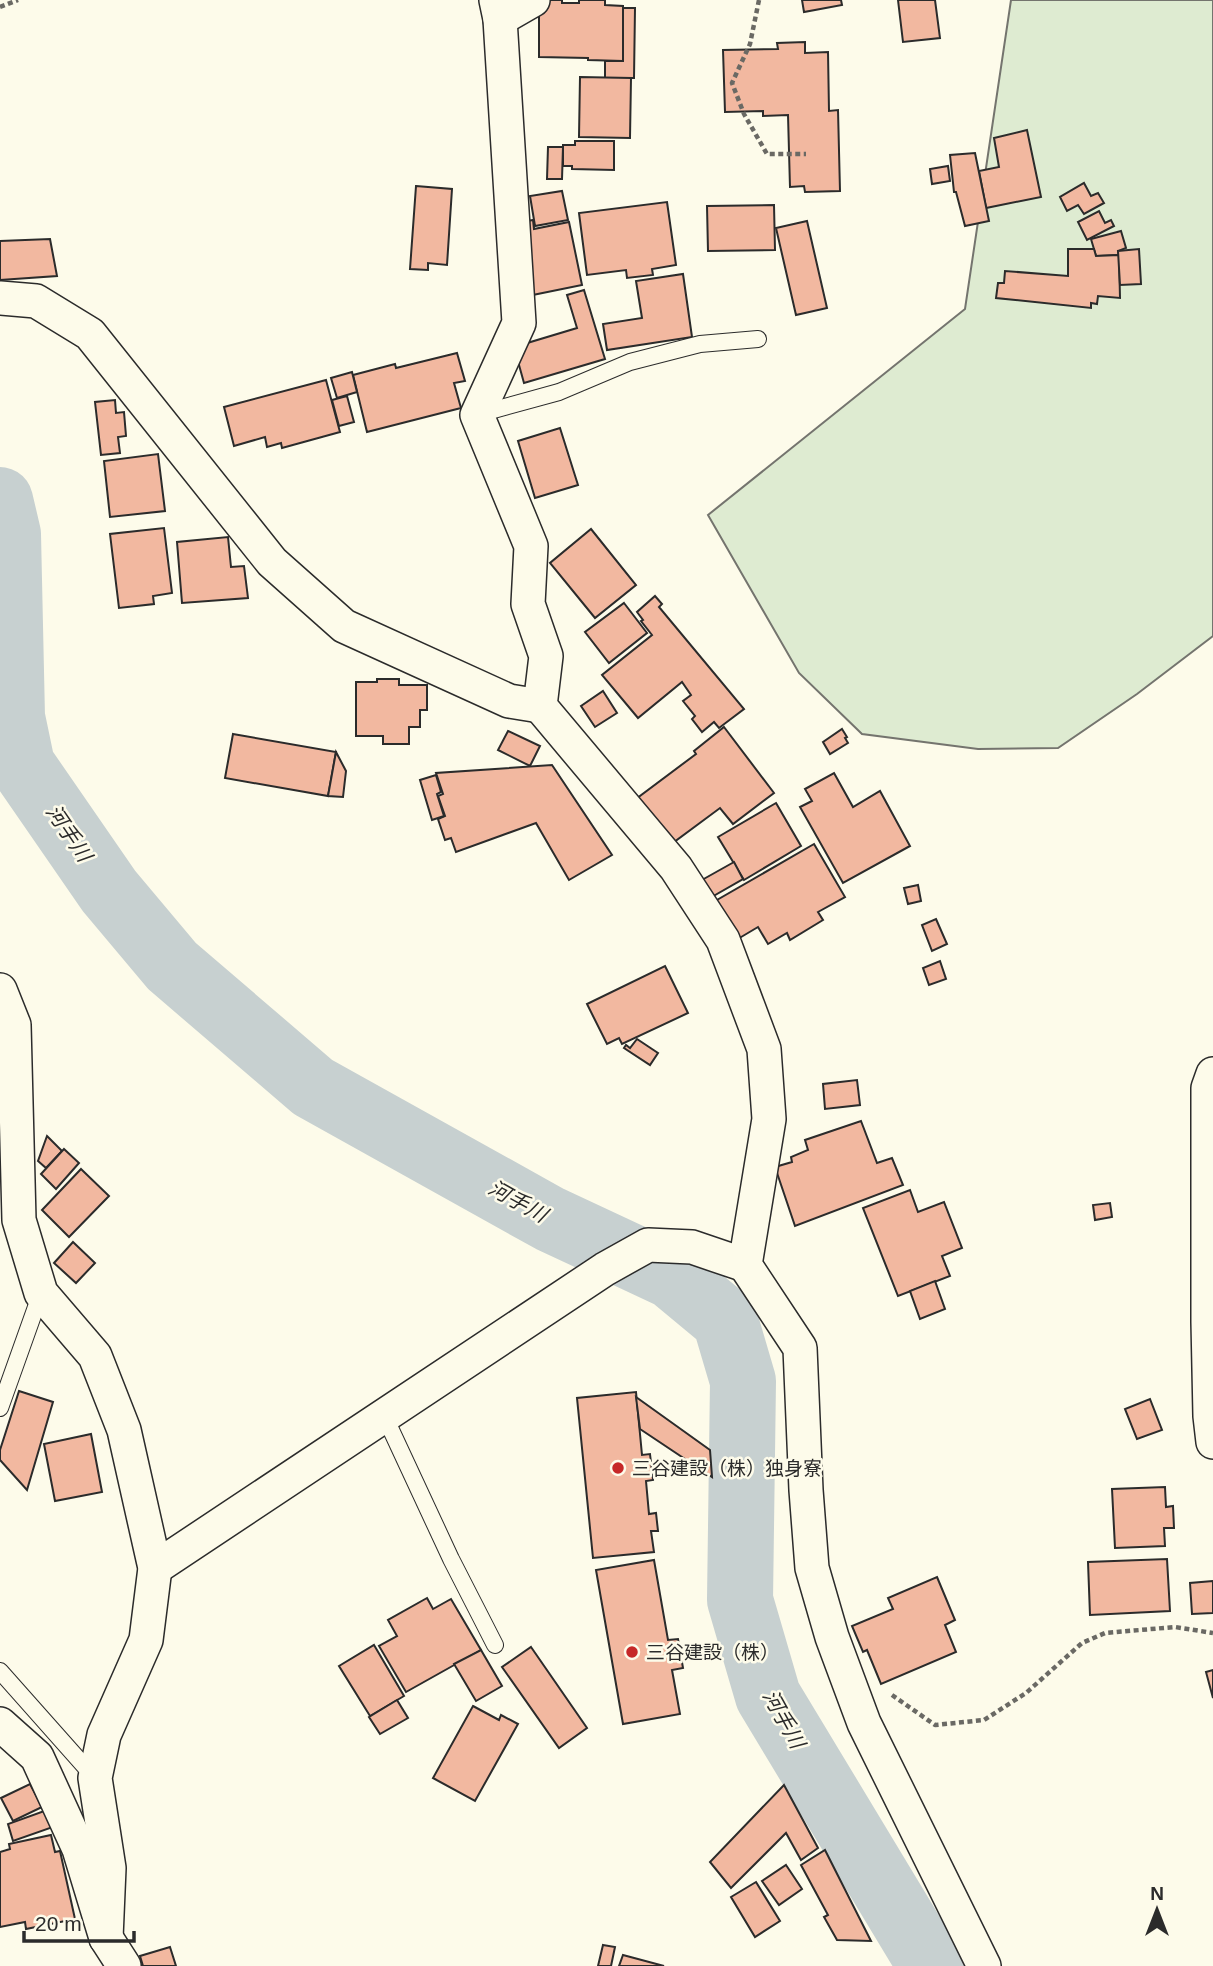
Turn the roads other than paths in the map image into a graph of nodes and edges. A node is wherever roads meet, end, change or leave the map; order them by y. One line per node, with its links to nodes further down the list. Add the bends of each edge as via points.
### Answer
1 (533, 0): 2 (street)
2 (498, 10): 5 (street, via 519,323)
3 (0, 298): 6 (street, via 36,301 90,334 272,562 344,626 509,701)
4 (758, 339): 5 (lane, via 700,344 630,362 559,392)
5 (477, 415): 6 (street, via 531,547 528,604 546,656)
6 (540, 706): 9 (street, via 676,868 723,940 764,1049 769,1119)
7 (0, 990): 10 (street, via 14,1025 19,1220)
8 (1213, 1074): 13 (street, via 1208,1088 1208,1322)
9 (745, 1265): 12 (street, via 692,1247 648,1245); 21 (street, via 800,1348 812,1568 831,1637 864,1723)
10 (41, 1293): 11 (lane); 14 (street, via 94,1356 124,1430)
11 (0, 1408)
12 (385, 1417): 14 (street); 15 (lane)
13 (1213, 1442)
14 (155, 1569): 18 (street, via 146,1640 104,1735)
15 (495, 1645)
16 (0, 1671): 18 (lane)
17 (0, 1724): 19 (street, via 37,1757 79,1849)
18 (94, 1778): 19 (street, via 109,1868)
19 (106, 1938): 20 (street)
20 (124, 1966)
21 (984, 1966)

